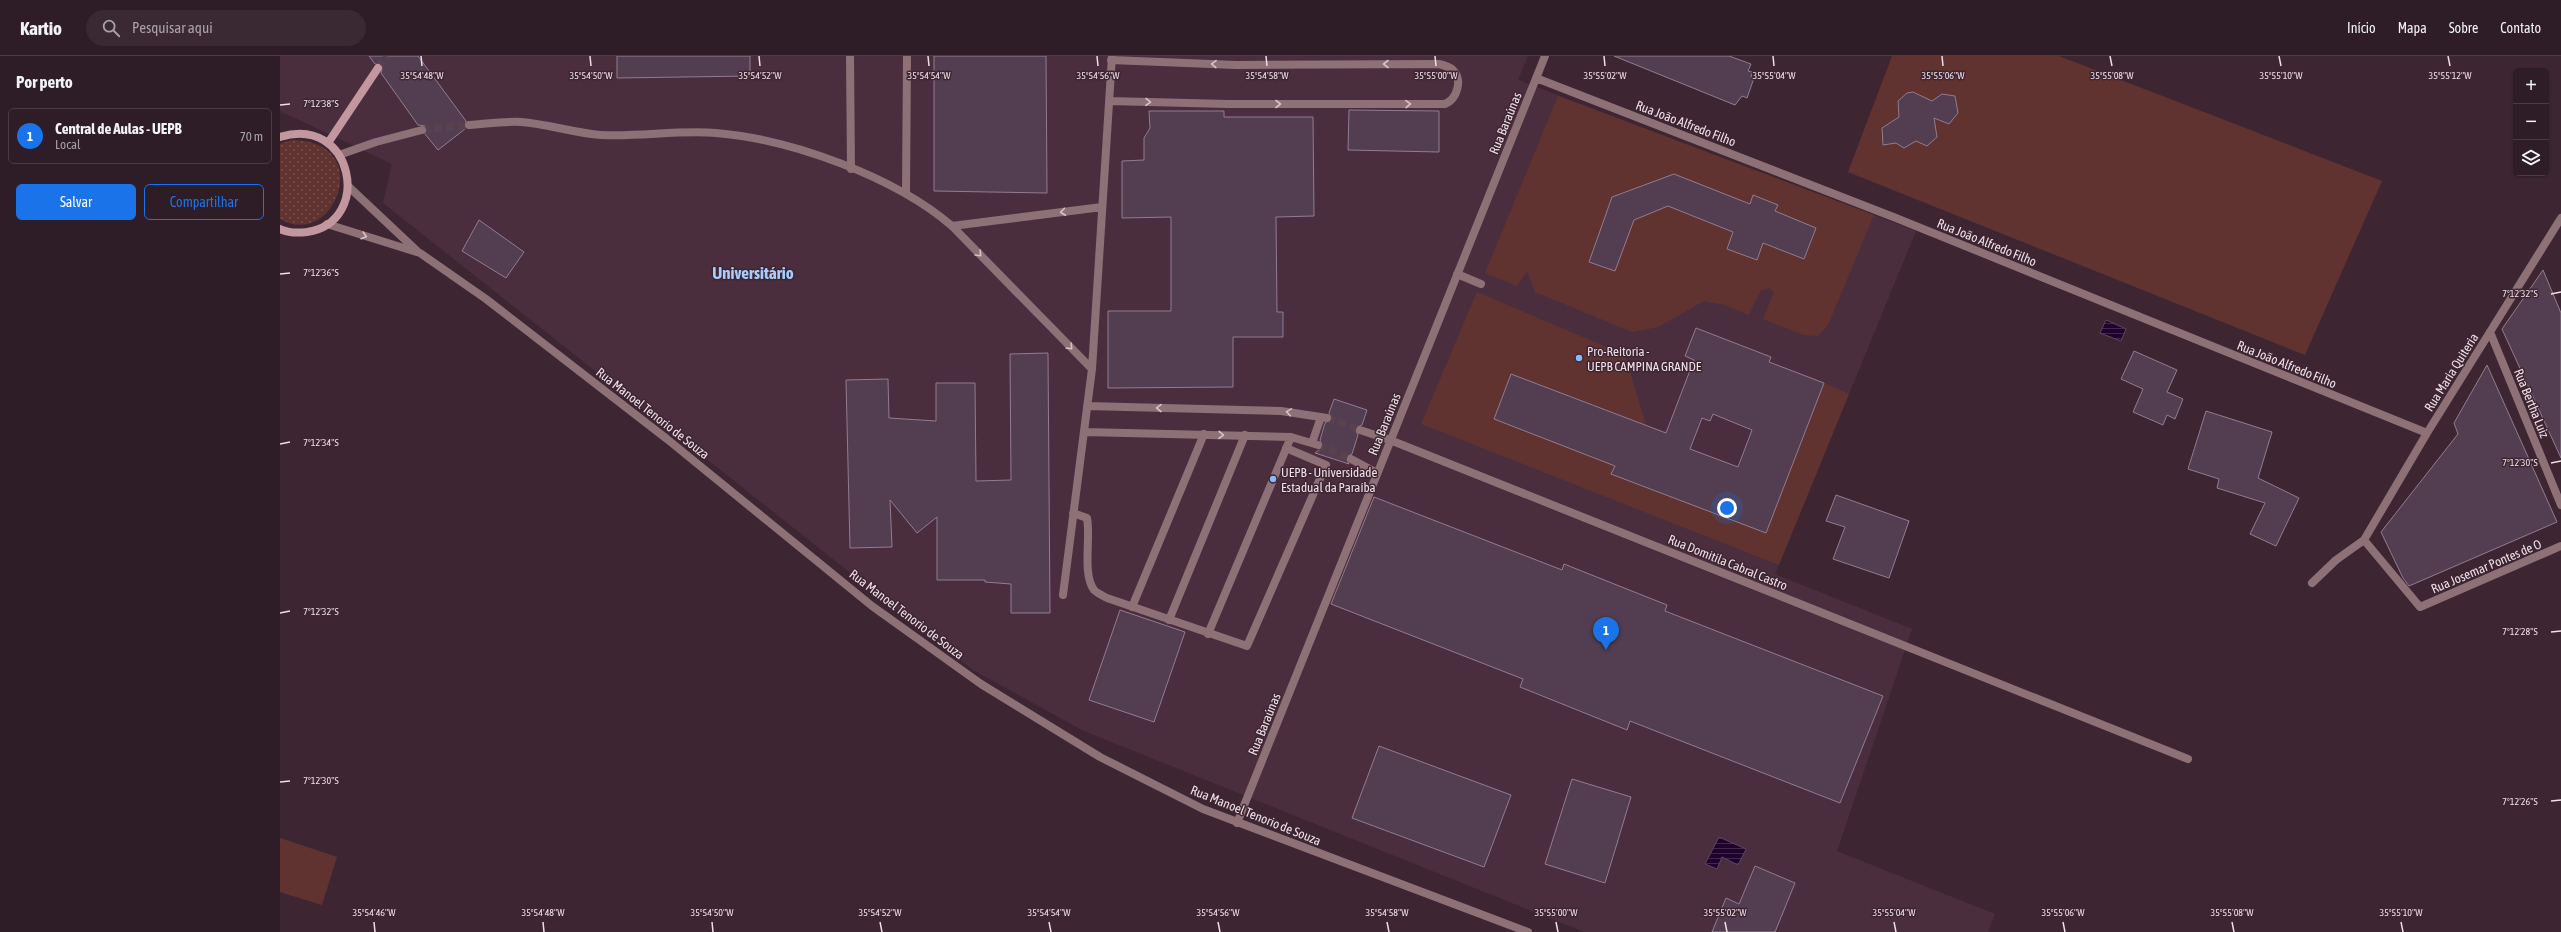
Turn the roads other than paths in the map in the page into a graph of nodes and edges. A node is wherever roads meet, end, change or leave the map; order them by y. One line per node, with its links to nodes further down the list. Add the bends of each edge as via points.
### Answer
1 (850, 56): 13 (street)
2 (907, 56): 15 (street)
3 (1545, 56): 6 (street, Rua Baraúnas)
4 (1112, 58): 7 (street); 7 (street, one-way to 4, via 1445,104 1455,97 1457,86 1456,74 1452,68 1439,64 1236,65)
5 (378, 68): 11 (street)
6 (1536, 78): 22 (street, Rua Baraúnas); 29 (street, Rua João Alfredo Filho)
7 (1109, 101): 16 (street)
8 (469, 125): 13 (street, via 521,122 602,135 715,133 771,143)
9 (422, 130): 12 (street)
10 (280, 137): 11 (street, via 297,133 313,135)
11 (328, 143): 12 (street)
12 (339, 154): 14 (street, via 347,172)
13 (851, 169): 15 (street)
14 (349, 187): 18 (street, via 338,214); 21 (street)
15 (906, 193): 19 (street)
16 (1102, 207): 19 (street, one-way to 19); 25 (street)
17 (2561, 218): 24 (street, Rua Maria Quiteria)
18 (327, 224): 20 (street, via 313,231 298,233); 21 (street, Rua Manoel Tenorio de Souza, one-way to 21)
19 (952, 226): 25 (street, one-way to 25)
20 (280, 229)
21 (420, 253): 47 (street, Rua Manoel Tenorio de Souza, via 486,299 661,434 872,606 981,684 1100,756 1203,809)
22 (1457, 274): 23 (street); 33 (street, Rua Baraúnas)
23 (1481, 284)
24 (2490, 332): 29 (street, Rua Maria Quiteria); 37 (street, Rua Bertha Luiz)
25 (1092, 369): 26 (street)
26 (1087, 406): 28 (street); 32 (street, one-way to 26, via 1315,444 1324,417 1281,411)
27 (1360, 430): 33 (street, Rua Domitila Cabral Castro)
28 (1084, 432): 30 (street); 38 (street)
29 (2427, 433): 39 (street, Rua Maria Quiteria)
30 (1204, 434): 31 (street, one-way to 31); 43 (street)
31 (1245, 435): 32 (street); 44 (street)
32 (1291, 437): 34 (street)
33 (1390, 440): 36 (street, Rua Baraúnas); 46 (street, Rua Domitila Cabral Castro)
34 (1286, 448): 45 (street); 45 (street, via 1326,465 1249,644 1244,646)
35 (1350, 459): 36 (street)
36 (1377, 473): 47 (street, Rua Baraúnas)
37 (2561, 505)
38 (1074, 513): 42 (street); 43 (street, via 1087,518 1089,577 1094,590)
39 (2364, 540): 40 (street, Rua Josemar Pontes de O, via 2420,607); 41 (street, via 2336,560)
40 (2561, 546)
41 (2312, 583)
42 (1063, 595)
43 (1132, 607): 44 (street)
44 (1169, 620): 45 (street)
45 (1208, 634)
46 (2188, 759)
47 (1236, 823): 48 (street, Rua Manoel Tenorio de Souza)
48 (1528, 932)

